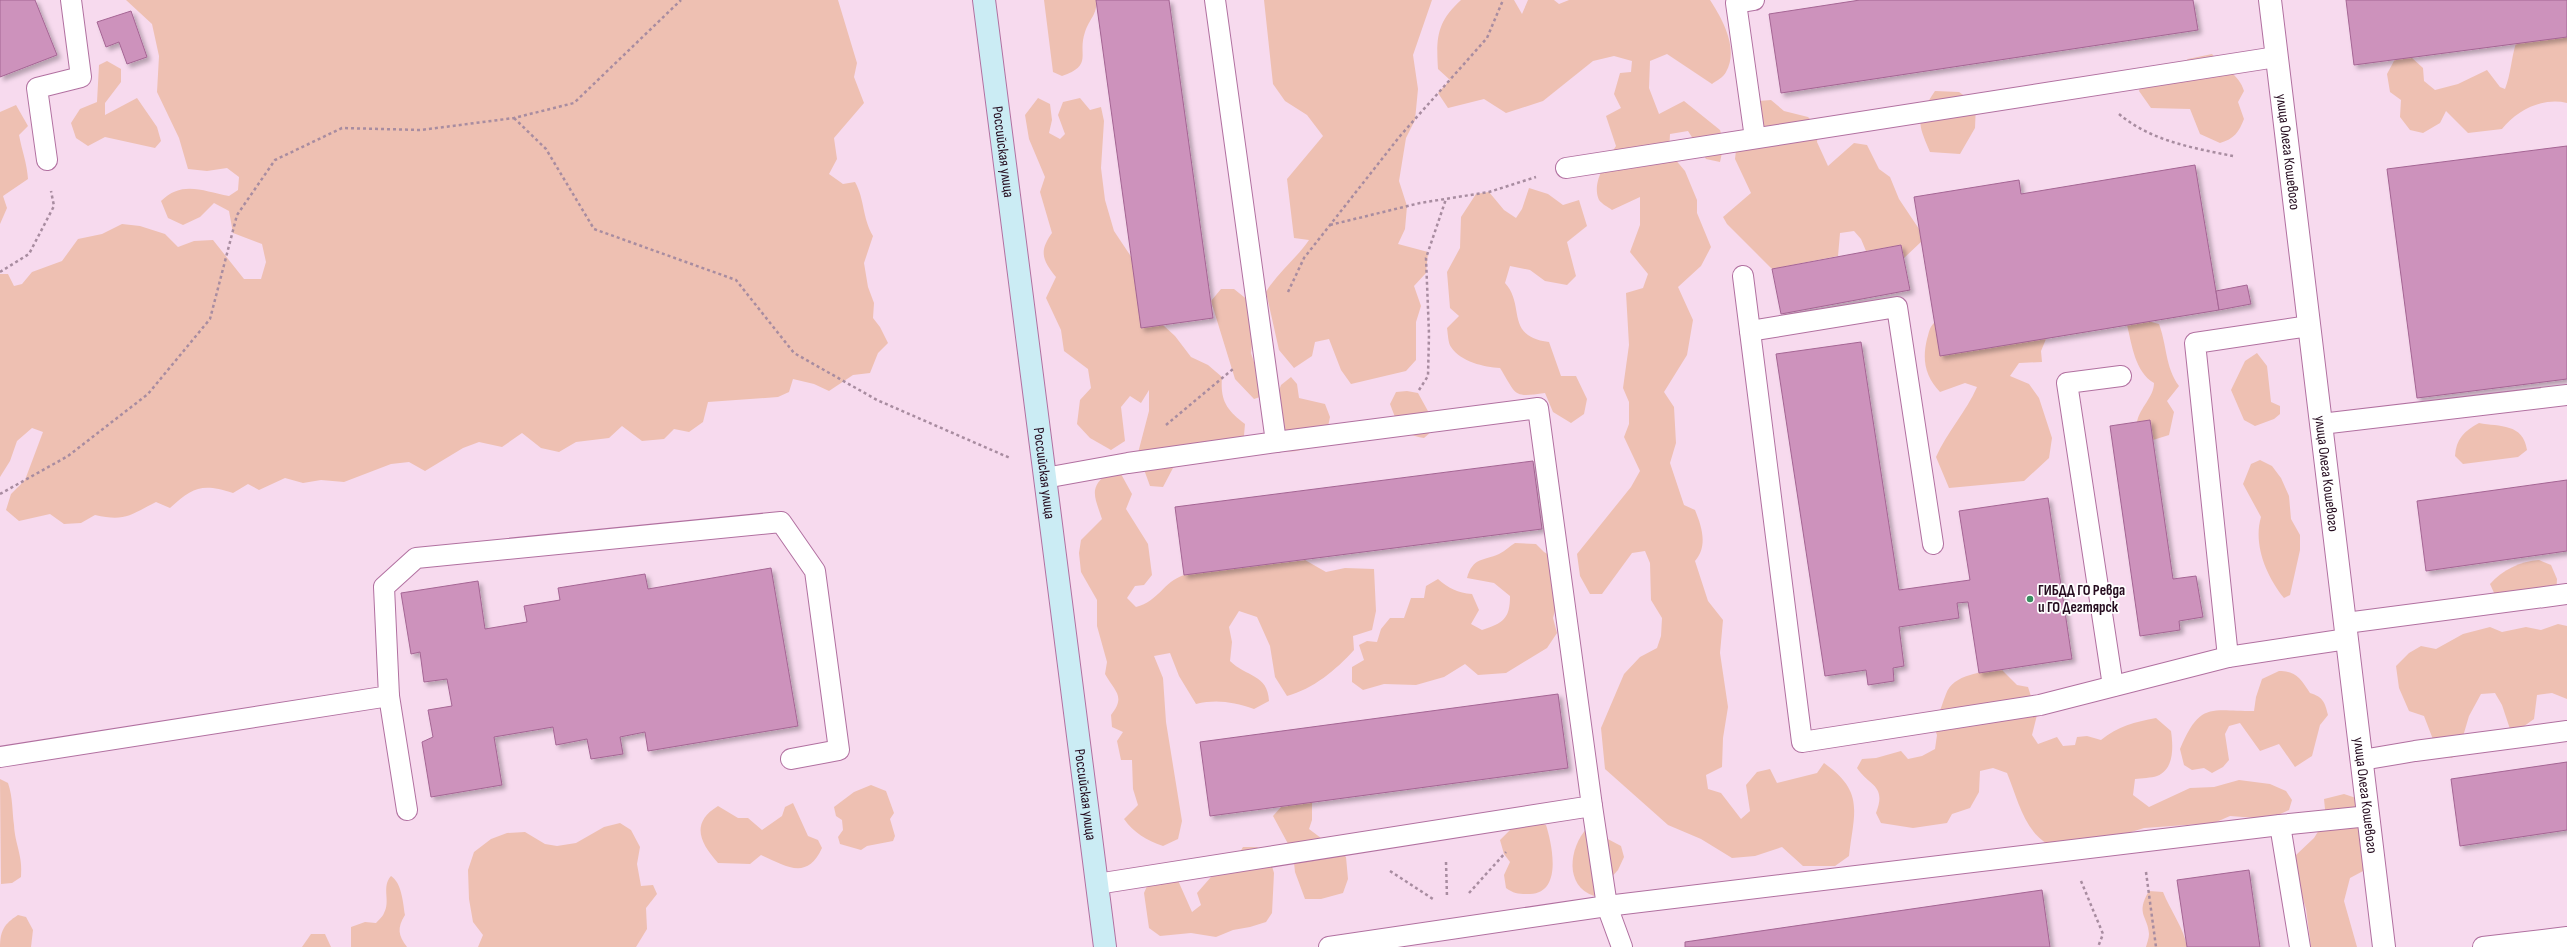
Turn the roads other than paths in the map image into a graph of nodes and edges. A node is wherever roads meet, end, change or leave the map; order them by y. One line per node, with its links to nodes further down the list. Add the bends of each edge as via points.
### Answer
1 (71, 0): 8 (lane, via 81,77 37,88)
2 (984, 0): 17 (main road, Российская улица)
3 (1215, 0): 16 (lane)
4 (1754, 0): 7 (lane, via 1736,3)
5 (2270, 0): 6 (street, улица Олега Кошевого)
6 (2276, 57): 7 (lane); 11 (street, улица Олега Кошевого)
7 (1755, 138): 9 (lane)
8 (47, 160)
9 (1566, 168)
10 (1743, 276): 12 (lane)
11 (2309, 326): 15 (street, улица Олега Кошевого); 21 (lane, via 2195,343)
12 (1750, 332): 18 (lane, via 1897,307); 22 (lane, via 1802,742 2040,705)
13 (2121, 376): 22 (lane, via 2067,383)
14 (2567, 396): 15 (lane)
15 (2321, 424): 20 (street, улица Олега Кошевого)
16 (1276, 442): 17 (lane, via 1128,463); 28 (lane, via 1538,408)
17 (1045, 478): 32 (main road, Российская улица)
18 (1933, 544)
19 (2567, 594): 20 (lane)
20 (2346, 631): 21 (lane); 27 (street, улица Олега Кошевого)
21 (2228, 656): 22 (lane)
22 (2113, 686)
23 (389, 696): 25 (lane); 26 (lane, via 384,587 416,558 781,522 815,571 839,750); 29 (lane)
24 (2567, 731): 27 (lane, via 2415,750)
25 (0, 757)
26 (791, 759)
27 (2362, 760): 30 (street, улица Олега Кошевого)
28 (1592, 806): 32 (lane); 33 (lane)
29 (407, 810)
30 (2368, 816): 31 (lane); 39 (street, улица Олега Кошевого)
31 (2280, 825): 33 (lane); 38 (lane)
32 (1097, 884): 35 (main road, Российская улица)
33 (1607, 906): 36 (lane, via 1457,920); 37 (lane)
34 (2556, 941): 40 (lane)
35 (1105, 947)
36 (1329, 947)
37 (1622, 947)
38 (2300, 947)
39 (2384, 947)
40 (2483, 947)

